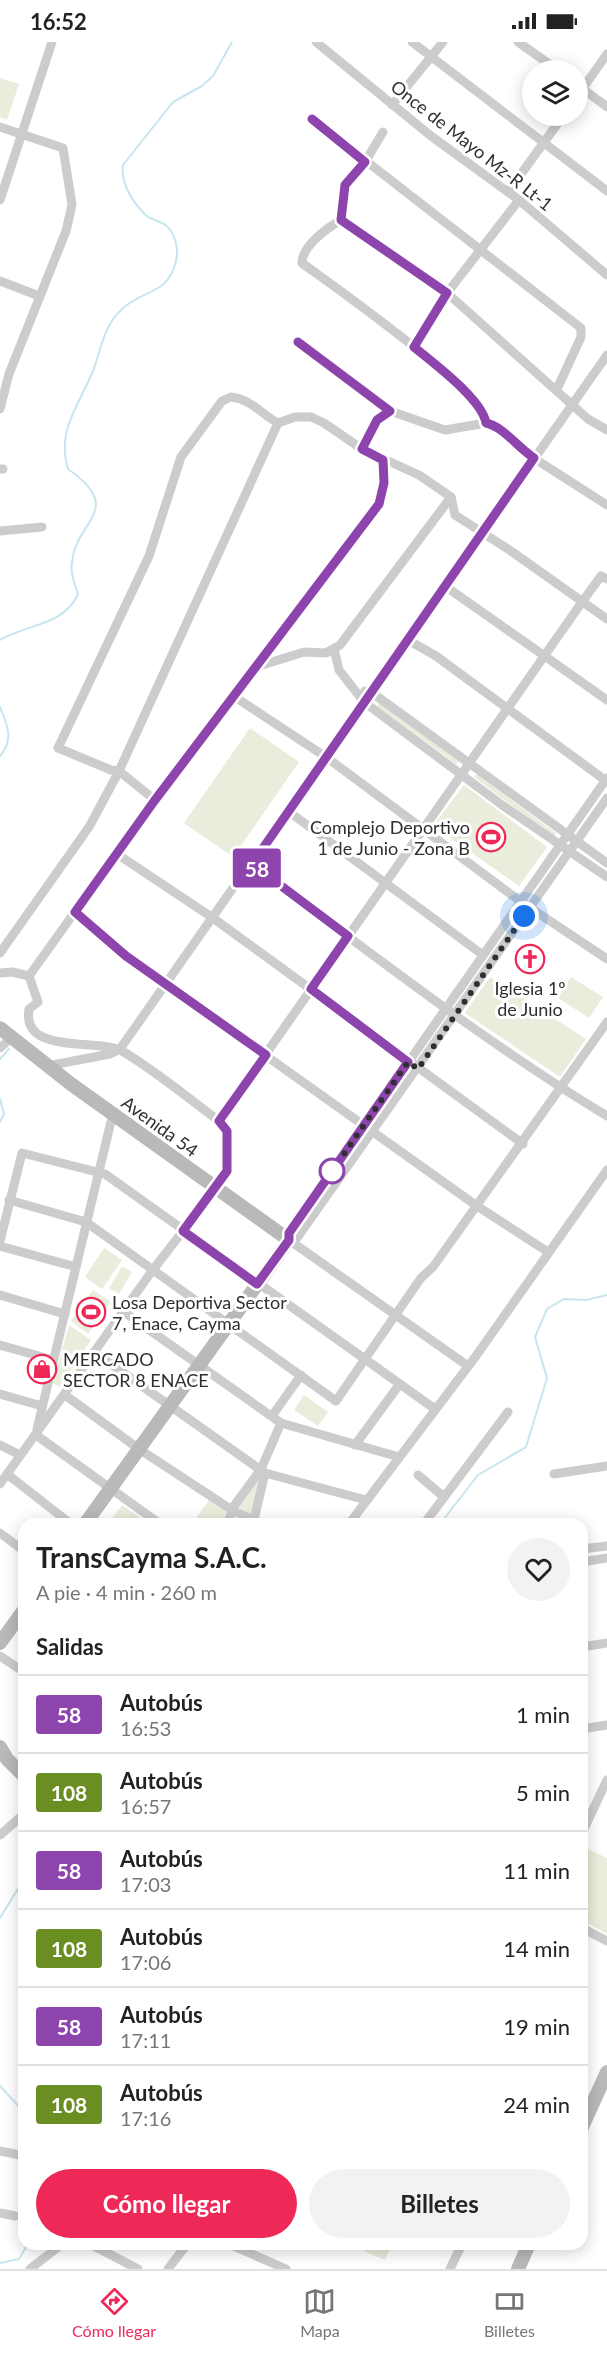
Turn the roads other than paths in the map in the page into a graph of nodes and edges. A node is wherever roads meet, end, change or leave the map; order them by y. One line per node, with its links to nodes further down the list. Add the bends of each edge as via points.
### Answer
1 (52, 42): 17 (street)
2 (316, 42): 11 (street, Once de Mayo Mz-R Lt-1)
3 (412, 42): 7 (street)
4 (443, 42): 7 (street)
5 (518, 42): 8 (street)
6 (607, 54): 9 (street)
7 (432, 58): 11 (street); 18 (street)
8 (544, 60)
9 (588, 78)
10 (588, 95): 12 (street)
11 (392, 105): 21 (street, Once de Mayo Mz-R Lt-1)
12 (607, 107)
13 (312, 119): 19 (street)
14 (556, 126): 18 (street)
15 (0, 127): 17 (street)
16 (382, 132): 19 (street)
17 (22, 134): 22 (street); 29 (street, via 63,148 72,205 58,255)
18 (543, 143): 20 (street); 21 (street)
19 (365, 162): 24 (street, via 345,185); 25 (street)
20 (607, 191)
21 (508, 192): 23 (street, Once de Mayo Mz-R Lt-1)
22 (0, 200)
23 (519, 201): 25 (street); 26 (street, Once de Mayo Mz-R Lt-1)
24 (341, 220): 28 (street); 31 (street, via 320,235 302,257 302,263)
25 (481, 248): 28 (street); 33 (street, via 581,328 581,337)
26 (607, 275)
27 (0, 281): 29 (street)
28 (447, 293): 31 (street); 33 (street)
29 (39, 296): 35 (street)
30 (298, 342): 36 (street)
31 (414, 347): 38 (street, via 468,396)
32 (607, 355): 34 (street)
33 (557, 389): 34 (street)
34 (574, 404): 39 (street, via 588,419); 41 (street)
35 (0, 409)
36 (390, 411): 38 (street, via 435,429); 40 (street, via 377,420)
37 (278, 423): 40 (street, via 311,417); 64 (street); 64 (street, via 263,416 250,403 231,397 222,402 181,457 148,556 58,748)
38 (486, 423): 41 (street, via 502,429 518,448)
39 (607, 430)
40 (362, 449): 42 (street)
41 (534, 458): 44 (street); 47 (street)
42 (383, 460): 43 (street, via 419,476); 55 (street, via 382,491 374,512)
43 (451, 497): 47 (street, via 455,515); 53 (street)
44 (607, 505)
45 (42, 527): 46 (street)
46 (0, 531)
47 (482, 533): 49 (street); 50 (street)
48 (605, 574): 50 (street)
49 (445, 586): 52 (street); 54 (street)
50 (582, 602): 51 (street); 54 (street)
51 (607, 619)
52 (408, 640): 57 (street); 61 (street)
53 (334, 649): 55 (street, via 326,653 304,652); 56 (street, via 339,670)
54 (544, 656): 59 (street); 61 (street)
55 (258, 666): 58 (street)
56 (354, 688): 57 (street); 60 (street)
57 (371, 692): 60 (street); 63 (street)
58 (235, 697): 62 (street); 68 (street)
59 (607, 700)
60 (364, 702): 62 (street); 65 (street)
61 (507, 708): 63 (street); 66 (street)
62 (326, 757): 69 (street); 70 (street)
63 (469, 764): 65 (street); 71 (street)
64 (119, 771): 68 (street); 85 (street, via 89,826)
65 (462, 774): 70 (street); 73 (street)
66 (606, 779): 71 (street)
67 (607, 798): 72 (street)
68 (155, 800): 75 (street)
69 (288, 811): 77 (street); 79 (street)
70 (423, 829): 79 (street); 80 (street)
71 (567, 837): 72 (street); 73 (street)
72 (576, 843): 74 (street); 76 (street)
73 (560, 846): 74 (street); 80 (street)
74 (569, 852): 78 (street); 81 (street)
75 (117, 854): 82 (street); 83 (street)
76 (607, 863)
77 (252, 864): 83 (street); 84 (street)
78 (607, 877)
79 (386, 883): 84 (street); 86 (street)
80 (520, 901): 81 (street); 86 (street)
81 (530, 907): 87 (street); 93 (street)
82 (75, 912): 89 (street); 90 (street, via 126,956)
83 (213, 918): 90 (street); 91 (street)
84 (348, 936): 91 (street); 92 (street)
85 (0, 953)
86 (483, 955): 92 (street)
87 (607, 959)
88 (0, 973): 89 (street)
89 (29, 976): 98 (street, via 38,1002 28,1014 35,1031 56,1042)
90 (167, 983): 98 (street); 99 (street)
91 (311, 989): 99 (street); 100 (street)
92 (446, 1008): 93 (street); 100 (street)
93 (455, 1015): 102 (street); 103 (street)
94 (607, 1022): 103 (street)
95 (0, 1028): 96 (street, Avenida 54)
96 (11, 1038): 97 (street); 101 (street, Avenida 54)
97 (0, 1048)
98 (120, 1049): 101 (street); 106 (street)
99 (266, 1055): 106 (street); 107 (street)
100 (408, 1062): 102 (street); 107 (street)
101 (47, 1066): 104 (street, Avenida 54)
102 (418, 1069): 108 (street); 109 (street)
103 (561, 1088): 105 (street); 109 (street)
104 (113, 1113): 111 (street); 112 (street, Avenida 54)
105 (607, 1116)
106 (219, 1121): 112 (street, via 227,1131 227,1171)
107 (364, 1126): 108 (street); 117 (street, via 289,1233)
108 (372, 1133): 114 (street); 117 (street, via 297,1238)
109 (522, 1144): 114 (street)
110 (607, 1170): 120 (street)
111 (98, 1173): 113 (street, via 22,1153); 115 (street); 116 (street, via 105,1174)
112 (214, 1188): 116 (street); 117 (street, Avenida 54)
113 (9, 1200): 115 (street); 118 (street)
114 (477, 1206): 120 (street); 127 (street)
115 (86, 1222): 121 (street); 122 (street)
116 (183, 1231): 122 (street); 123 (street)
117 (289, 1240): 123 (street); 127 (street)
118 (0, 1241)
119 (0, 1246): 121 (street)
120 (548, 1252): 134 (street)
121 (76, 1267): 126 (street)
122 (152, 1271): 125 (street); 128 (street)
123 (257, 1284): 128 (street); 132 (street)
124 (0, 1295): 126 (street)
125 (124, 1312): 130 (street); 133 (street)
126 (65, 1314): 131 (street)
127 (396, 1317): 132 (street); 134 (street)
128 (227, 1326): 133 (street); 135 (street)
129 (0, 1345): 131 (street)
130 (94, 1353): 138 (street); 140 (street)
131 (53, 1360): 139 (street)
132 (365, 1360): 135 (street, via 336,1401); 136 (street)
133 (198, 1366): 140 (street); 143 (street)
134 (468, 1366): 141 (street)
135 (301, 1375): 143 (street)
136 (399, 1385): 141 (street); 147 (street)
137 (0, 1394): 139 (street)
138 (65, 1395): 145 (street); 148 (street)
139 (42, 1406): 145 (street)
140 (169, 1407): 148 (street); 152 (street)
141 (435, 1409): 150 (street)
142 (508, 1412): 158 (street)
143 (272, 1416): 144 (street)
144 (281, 1423): 147 (street); 152 (street)
145 (36, 1435): 149 (street); 157 (street)
146 (0, 1445): 149 (street)
147 (355, 1445): 150 (street)
148 (139, 1449): 157 (street); 160 (street)
149 (20, 1455): 153 (street)
150 (399, 1457): 159 (street)
151 (607, 1466): 154 (street)
152 (263, 1471): 159 (street); 160 (street); 166 (street)
153 (8, 1474): 156 (street); 161 (street)
154 (554, 1474)
155 (418, 1475): 158 (street)
156 (0, 1484)
157 (109, 1489): 162 (street); 163 (street)
158 (444, 1497): 168 (street)
159 (366, 1500): 167 (street)
160 (232, 1510): 164 (street); 165 (street)
161 (63, 1518)
162 (89, 1518)
163 (151, 1518)
164 (229, 1518)
165 (247, 1518)
166 (257, 1518)
167 (353, 1518)
168 (428, 1518)
169 (0, 1533): 170 (street)
170 (18, 1546)
171 (607, 1546): 172 (street)
172 (588, 1548)
173 (607, 1558): 174 (street)
174 (588, 1561)
175 (18, 1618): 176 (street)
176 (0, 1643)
177 (607, 1643): 178 (street)
178 (588, 1646)
179 (0, 1656): 180 (street)
180 (18, 1668)
181 (607, 1725): 182 (street)
182 (588, 1728)
183 (0, 1747): 184 (street)
184 (18, 1770)
185 (607, 1780): 187 (street)
186 (588, 1809): 187 (street)
187 (592, 1809): 189 (street)
188 (18, 1819): 190 (street)
189 (588, 1819)
190 (0, 1835)
191 (588, 1931): 192 (street)
192 (607, 1941)
193 (607, 2072): 194 (street)
194 (588, 2114)
195 (0, 2151): 196 (street)
196 (18, 2155)
197 (0, 2213): 198 (street)
198 (15, 2216)
199 (54, 2250): 205 (street)
200 (102, 2250): 206 (street)
201 (182, 2250): 207 (street)
202 (243, 2250): 208 (street)
203 (459, 2250): 209 (street)
204 (526, 2250): 210 (street)
205 (30, 2269)
206 (138, 2269)
207 (168, 2269)
208 (286, 2269)
209 (450, 2269)
210 (518, 2269)

